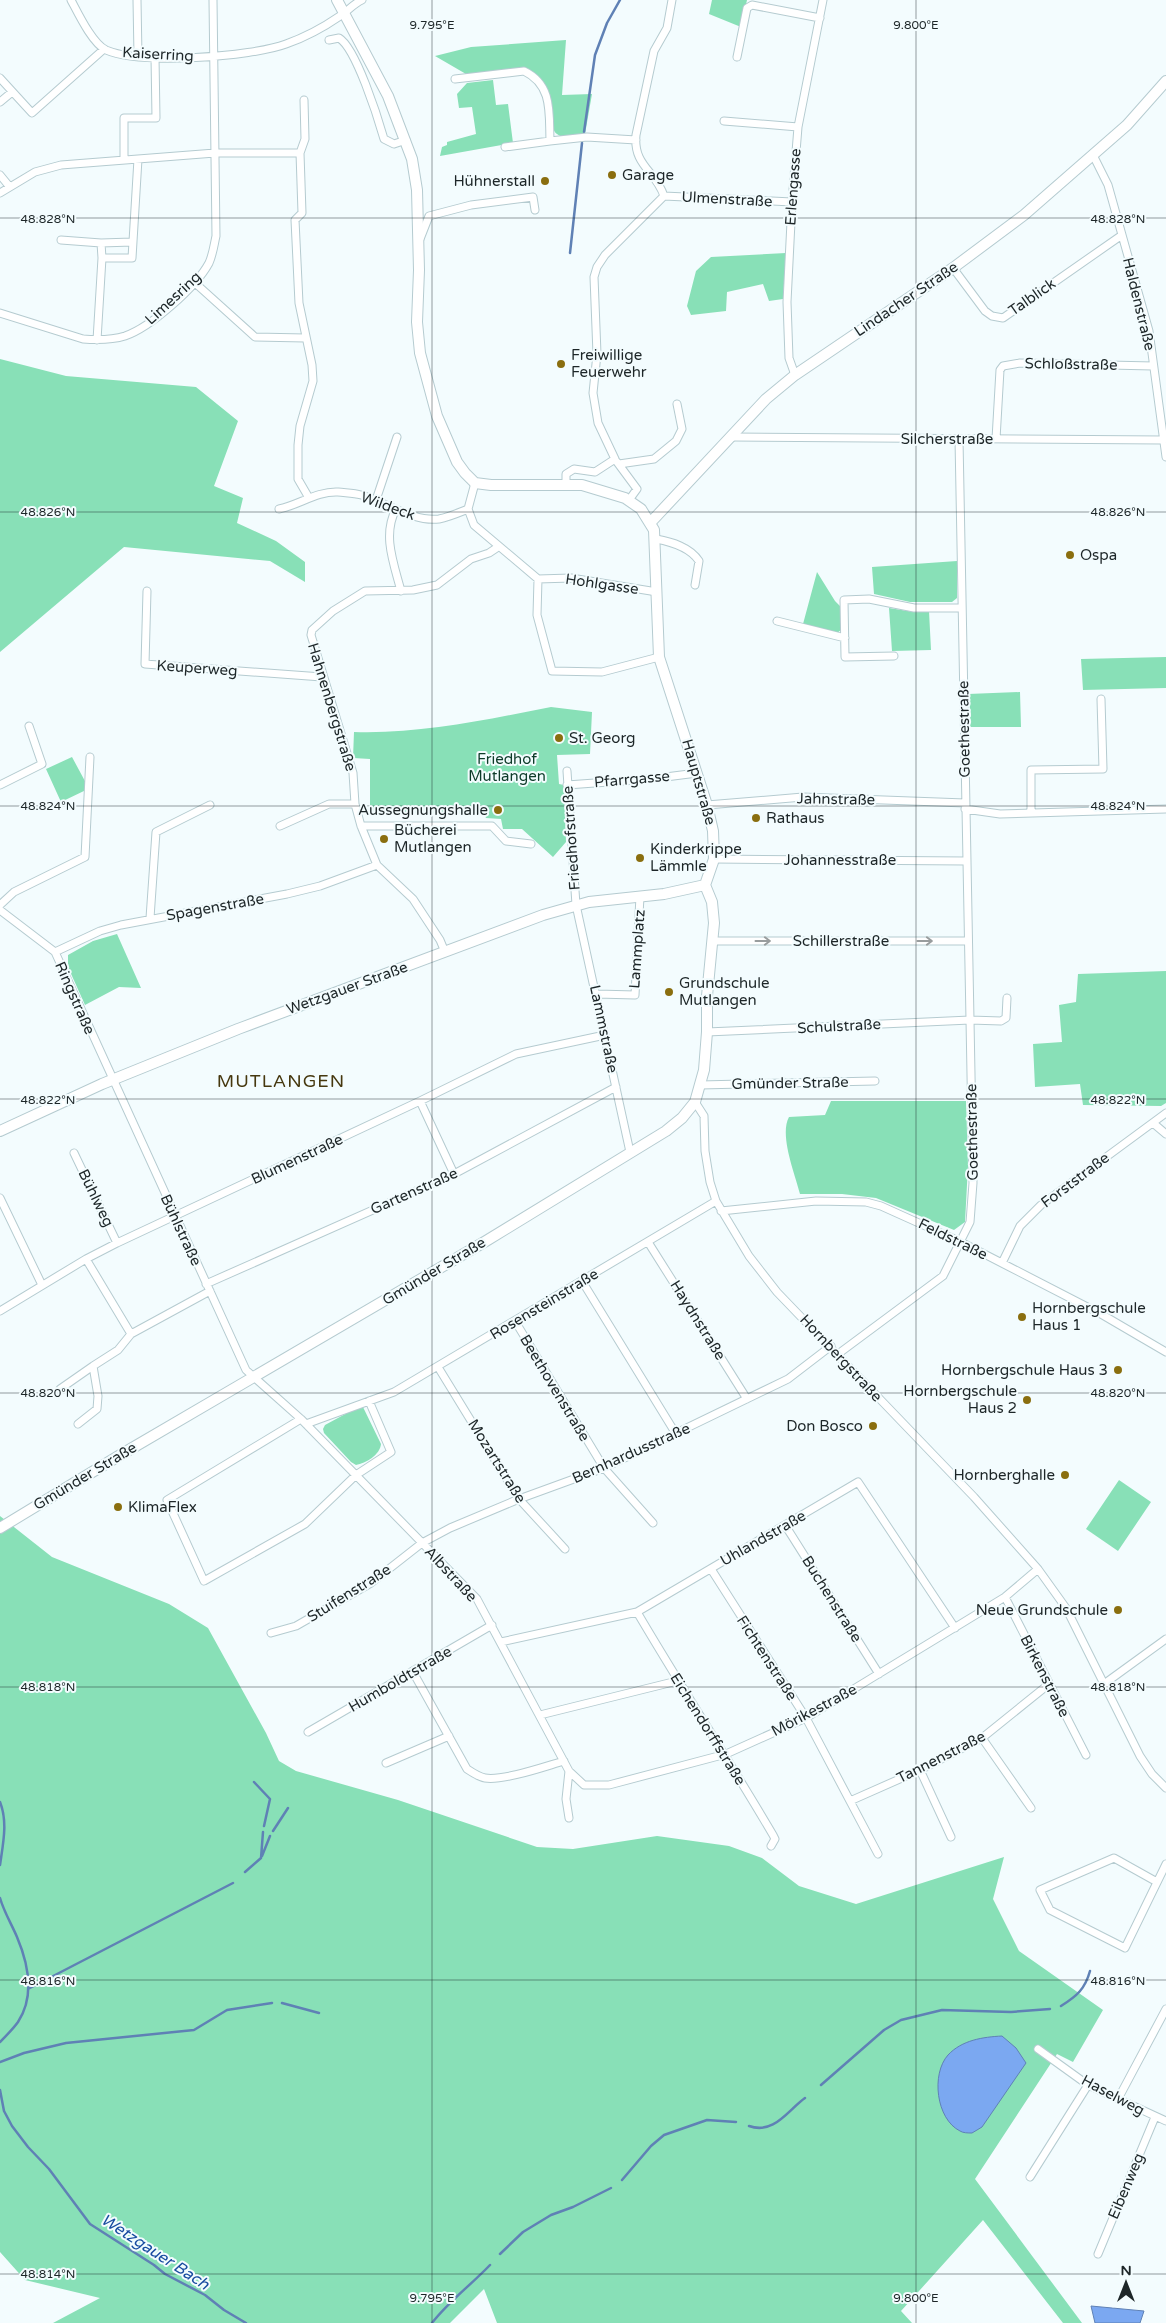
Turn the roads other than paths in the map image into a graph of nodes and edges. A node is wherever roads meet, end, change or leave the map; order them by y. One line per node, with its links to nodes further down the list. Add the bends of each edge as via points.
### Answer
1 (71, 0): 11 (street, Kaiserring, via 84,24)
2 (137, 0): 12 (street)
3 (213, 0): 13 (street, Kaiserring)
4 (337, 0): 8 (street)
5 (362, 0): 8 (street, Kaiserring)
6 (672, 0): 25 (street, Ulmenstraße, via 667,28 654,51)
7 (823, 0): 9 (street, Erlengasse)
8 (343, 14): 13 (street, Kaiserring, via 324,27 286,44 249,54); 24 (street, via 388,96)
9 (820, 18): 15 (street, via 752,5 748,8); 23 (street, Erlengasse)
10 (329, 40): 24 (street, via 342,39 368,86 387,142 394,144)
11 (104, 49): 12 (street, Kaiserring); 19 (street, via 32,113)
12 (138, 56): 14 (street, Kaiserring)
13 (212, 56): 14 (street, Kaiserring); 28 (street, Limesring)
14 (156, 57): 32 (street, via 156,118 124,118)
15 (737, 57)
16 (0, 78): 19 (street)
17 (455, 79): 26 (street, via 530,74 545,89 548,99)
18 (1166, 81): 30 (street, Lindacher Straße, via 1127,125)
19 (12, 92): 21 (street)
20 (304, 100): 29 (street, via 305,139)
21 (0, 102)
22 (724, 121): 23 (street)
23 (798, 127): 37 (street, Erlengasse)
24 (406, 140): 42 (street, via 417,190)
25 (636, 140): 26 (street, via 587,137); 36 (street, Ulmenstraße, via 637,156)
26 (550, 141): 27 (street)
27 (505, 147)
28 (215, 153): 29 (street); 31 (street); 46 (street, Limesring, via 216,236 209,262)
29 (300, 153): 48 (street, via 302,213 295,220 299,303)
30 (1093, 156): 39 (street, Haldenstraße, via 1108,185); 45 (street, Lindacher Straße, via 1024,215)
31 (138, 158): 32 (street); 41 (street)
32 (124, 160): 34 (street, via 47,168)
33 (0, 175): 34 (street)
34 (9, 186): 35 (street)
35 (0, 193)
36 (664, 196): 37 (street, Ulmenstraße); 59 (street, via 605,255 594,278 597,354 593,393 598,423)
37 (792, 202): 51 (street, Erlengasse, via 787,302 790,358)
38 (535, 210): 42 (street, via 533,197 471,205 429,216)
39 (1122, 235): 45 (street, Talblick, via 1003,318 985,311); 50 (street, Haldenstraße, via 1149,332)
40 (61, 240): 43 (street)
41 (132, 242): 43 (street); 44 (street, via 132,258)
42 (419, 242): 60 (street, via 416,322 426,381 457,462)
43 (101, 243): 44 (street)
44 (102, 258): 49 (street)
45 (953, 268): 51 (street, Lindacher Straße)
46 (194, 282): 48 (street, via 255,337); 49 (street, Limesring, via 147,324 125,336)
47 (0, 313): 49 (street, Limesring, via 70,336)
48 (305, 338): 62 (street, via 313,381 300,426 298,479)
49 (97, 340)
50 (1153, 366): 56 (street, Schloßstraße, via 1020,363 1003,366 1000,370); 57 (street, Haldenstraße)
51 (795, 375): 54 (street, Lindacher Straße, via 766,399)
52 (677, 404): 59 (street, via 682,429 676,441 654,459)
53 (397, 437): 63 (street)
54 (732, 437): 55 (street, Silcherstraße); 68 (street, Lindacher Straße)
55 (959, 439): 56 (street, Silcherstraße); 76 (street, Goethestraße)
56 (996, 439): 57 (street, Silcherstraße)
57 (1163, 440): 58 (street, Haldenstraße)
58 (1166, 457)
59 (617, 462): 61 (street, via 595,472 574,470 566,474); 64 (street, via 637,489)
60 (475, 483): 61 (street); 67 (street)
61 (566, 485): 64 (street, via 598,489)
62 (309, 498): 63 (street, Wildeck, via 335,492 360,494); 65 (street, Wildeck)
63 (376, 500): 66 (street, Wildeck)
64 (629, 500): 68 (street)
65 (279, 508)
66 (396, 508): 67 (street, Wildeck, via 422,518 437,519); 74 (street, via 389,521 388,534)
67 (468, 509): 70 (street, via 474,525)
68 (651, 522): 69 (street, Hauptstraße)
69 (656, 539): 72 (street, via 693,551 699,561); 75 (street, Hauptstraße)
70 (498, 547): 71 (street); 74 (street, Hahnenbergstraße, via 471,559 437,585)
71 (538, 579): 75 (street, Hohlgasse, via 570,578); 80 (street, via 537,616 552,671 602,672)
72 (695, 586)
73 (146, 591): 81 (street, Keuperweg, via 145,664)
74 (401, 591): 81 (street, Hahnenbergstraße, via 366,591 333,611 312,630)
75 (658, 592): 80 (street, Hauptstraße)
76 (962, 608): 78 (street, via 914,608 869,598 844,600); 92 (street, Goethestraße)
77 (777, 621): 78 (street)
78 (845, 638): 79 (street, via 845,657)
79 (894, 656)
80 (659, 657): 86 (street, Hauptstraße)
81 (322, 677): 89 (street, Hahnenbergstraße, via 353,773)
82 (1101, 699): 94 (street, via 1103,769 1031,770)
83 (29, 726): 87 (street, via 42,764)
84 (90, 757): 103 (street, via 85,857 14,892)
85 (567, 771): 88 (street, Friedhofstraße)
86 (697, 773): 88 (street, Pfarrgasse, via 650,780); 90 (street, Hauptstraße)
87 (0, 785)
88 (567, 785): 104 (street, Friedhofstraße)
89 (355, 804): 95 (street, via 329,804); 96 (street, Hahnenbergstraße)
90 (707, 804): 92 (street, Jahnstraße, via 802,797); 98 (street, Hauptstraße, via 713,830)
91 (210, 806): 106 (street, via 156,832)
92 (965, 806): 94 (street, Jahnstraße, via 1000,814); 99 (street, Goethestraße)
93 (1166, 809): 94 (street, Jahnstraße)
94 (1031, 813)
95 (280, 826)
96 (361, 826): 97 (street, via 492,826 506,840); 100 (street, Hahnenbergstraße)
97 (531, 844)
98 (714, 860): 99 (street, Johannesstraße); 101 (street, Hauptstraße)
99 (966, 861): 108 (street, Goethestraße)
100 (377, 865): 106 (street, Spagenstraße, via 320,886 287,894); 110 (street, Hahnenbergstraße, via 414,899)
101 (706, 885): 102 (street, Wetzgauer Straße); 107 (street, via 714,914)
102 (640, 896): 104 (street, Wetzgauer Straße); 111 (street, Lammplatz, via 635,995)
103 (0, 905)
104 (576, 905): 110 (street, Wetzgauer Straße); 111 (street, Lammstraße)
105 (0, 910): 109 (street, Ringstraße)
106 (150, 918): 109 (street, Spagenstraße, via 100,930)
107 (714, 940): 108 (street, Schillerstraße, one-way to 108); 114 (street, via 707,996)
108 (968, 941): 113 (street, Goethestraße)
109 (55, 952): 116 (street, Ringstraße)
110 (445, 952): 116 (street, Wetzgauer Straße)
111 (597, 994): 115 (street, Lammstraße)
112 (1007, 998): 113 (street, via 1005,1020)
113 (970, 1020): 114 (street, Schulstraße); 134 (street, Goethestraße, via 973,1183 970,1222)
114 (707, 1032): 118 (street)
115 (605, 1035): 119 (street, Lammstraße); 120 (street, Blumenstraße, via 516,1054)
116 (112, 1080): 124 (street, Wetzgauer Straße); 132 (street, Bühlstraße)
117 (875, 1081): 118 (street, Gmünder Straße)
118 (700, 1085): 121 (street, Gmünder Straße)
119 (616, 1087): 126 (street, Lammstraße); 128 (street, Gartenstraße)
120 (420, 1102): 128 (street); 132 (street, Blumenstraße)
121 (695, 1102): 126 (street, Gmünder Straße, via 666,1131); 130 (street, Hornbergstraße, via 704,1116 705,1151)
122 (1166, 1113): 123 (street, Forststraße)
123 (1153, 1123): 125 (street); 137 (street, Forststraße, via 1041,1205 1020,1226)
124 (0, 1131)
125 (1166, 1134)
126 (630, 1152): 150 (street, Gmünder Straße, via 502,1231)
127 (74, 1153): 135 (street, Bühlweg)
128 (454, 1174): 139 (street, Gartenstraße)
129 (0, 1198): 140 (street)
130 (716, 1201): 131 (street, Hornbergstraße); 133 (street, Rosensteinstraße)
131 (721, 1210): 134 (street, Feldstraße, via 816,1200 866,1202 897,1212); 145 (street, Hornbergstraße, via 748,1256 777,1292)
132 (175, 1216): 135 (street, Blumenstraße); 139 (street, Bühlstraße)
133 (648, 1242): 138 (street, Rosensteinstraße); 152 (street, Haydnstraße)
134 (961, 1242): 137 (street, Feldstraße); 147 (street, via 943,1276)
135 (117, 1243): 136 (street, Blumenstraße)
136 (86, 1259): 140 (street, Blumenstraße); 144 (street)
137 (1002, 1263): 146 (street, Feldstraße)
138 (582, 1281): 143 (street, Rosensteinstraße); 156 (street)
139 (206, 1284): 141 (street, Bühlstraße)
140 (42, 1285): 142 (street, Blumenstraße)
141 (210, 1291): 144 (street); 150 (street, Bühlstraße)
142 (0, 1311)
143 (515, 1321): 149 (street, Rosensteinstraße); 157 (street, Beethovenstraße)
144 (131, 1334): 148 (street, via 118,1350)
145 (831, 1346): 147 (street, Hornbergstraße); 152 (street, Bernhardusstraße, via 788,1379)
146 (1166, 1352)
147 (838, 1354): 166 (street, Hornbergstraße)
148 (93, 1366): 151 (street); 155 (street, via 98,1403 93,1414)
149 (438, 1367): 153 (street, Rosensteinstraße, via 394,1392); 159 (street, Mozartstraße)
150 (250, 1374): 154 (street, Albstraße); 162 (street, Gmünder Straße)
151 (60, 1389)
152 (747, 1399): 156 (street, Bernhardusstraße)
153 (369, 1401): 154 (street, Rosensteinstraße); 158 (street, via 392,1452)
154 (303, 1422): 158 (street, Albstraße); 158 (street, Rosensteinstraße, via 167,1500 204,1580 305,1524)
155 (78, 1424)
156 (676, 1434): 157 (street, Bernhardusstraße)
157 (604, 1468): 159 (street, Bernhardusstraße); 160 (street, Beethovenstraße)
158 (356, 1475): 163 (street, Albstraße)
159 (519, 1499): 163 (street, Bernhardusstraße); 164 (street, Mozartstraße)
160 (653, 1523)
161 (785, 1525): 165 (street, Uhlandstraße); 170 (street, Uhlandstraße, via 858,1482); 175 (street, Buchenstraße)
162 (0, 1528)
163 (422, 1543): 169 (street, Albstraße, via 477,1599); 171 (street, Stuifenstraße, via 370,1583 296,1626)
164 (565, 1549)
165 (711, 1569): 168 (street, Uhlandstraße); 180 (street, Fichtenstraße)
166 (1038, 1569): 167 (street, Mörikestraße); 178 (street, Hornbergstraße, via 1066,1608)
167 (1005, 1597): 170 (street, Mörikestraße); 177 (street, Birkenstraße)
168 (637, 1612): 173 (street, Uhlandstraße); 176 (street, Eichendorffstraße)
169 (492, 1625): 173 (street, Albstraße); 174 (street, Humboldtstraße)
170 (955, 1628): 175 (street, Mörikestraße)
171 (271, 1633)
172 (1166, 1639): 178 (street)
173 (501, 1642): 179 (street, Albstraße)
174 (413, 1672): 181 (street, Humboldtstraße); 182 (street)
175 (878, 1674): 180 (street, Mörikestraße)
176 (677, 1681): 179 (street); 184 (street, Eichendorffstraße)
177 (1049, 1684): 183 (street, Tannenstraße); 185 (street, Birkenstraße)
178 (1104, 1684): 190 (street, Hornbergstraße, via 1140,1756)
179 (540, 1715): 186 (street, Albstraße)
180 (806, 1718): 184 (street, Mörikestraße); 191 (street, Fichtenstraße)
181 (308, 1732)
182 (449, 1736): 186 (street, via 468,1769 487,1778); 187 (street)
183 (982, 1738): 189 (street, Tannenstraße); 192 (street)
184 (726, 1754): 188 (street, Mörikestraße, via 609,1785 584,1785); 195 (street, Eichendorffstraße, via 775,1839)
185 (1086, 1755)
186 (564, 1761): 188 (street, Albstraße)
187 (386, 1764)
188 (570, 1770): 193 (street, via 566,1799)
189 (920, 1770): 191 (street, Tannenstraße); 194 (street)
190 (1166, 1788)
191 (850, 1801): 196 (street, Fichtenstraße)
192 (1031, 1808)
193 (569, 1818)
194 (951, 1837)
195 (771, 1846)
196 (878, 1854)
197 (1166, 1864): 198 (street)
198 (1157, 1882): 198 (street, via 1125,1948 1050,1910 1040,1890 1114,1858)
199 (1165, 2012): 202 (street)
200 (1038, 2049): 201 (street, Haselweg)
201 (1088, 2085): 202 (street, Haselweg); 205 (street)
202 (1118, 2098): 203 (street, Haselweg)
203 (1155, 2117): 204 (street, Haselweg); 206 (street, Eibenweg)
204 (1166, 2121)
205 (1030, 2177)
206 (1098, 2254)

